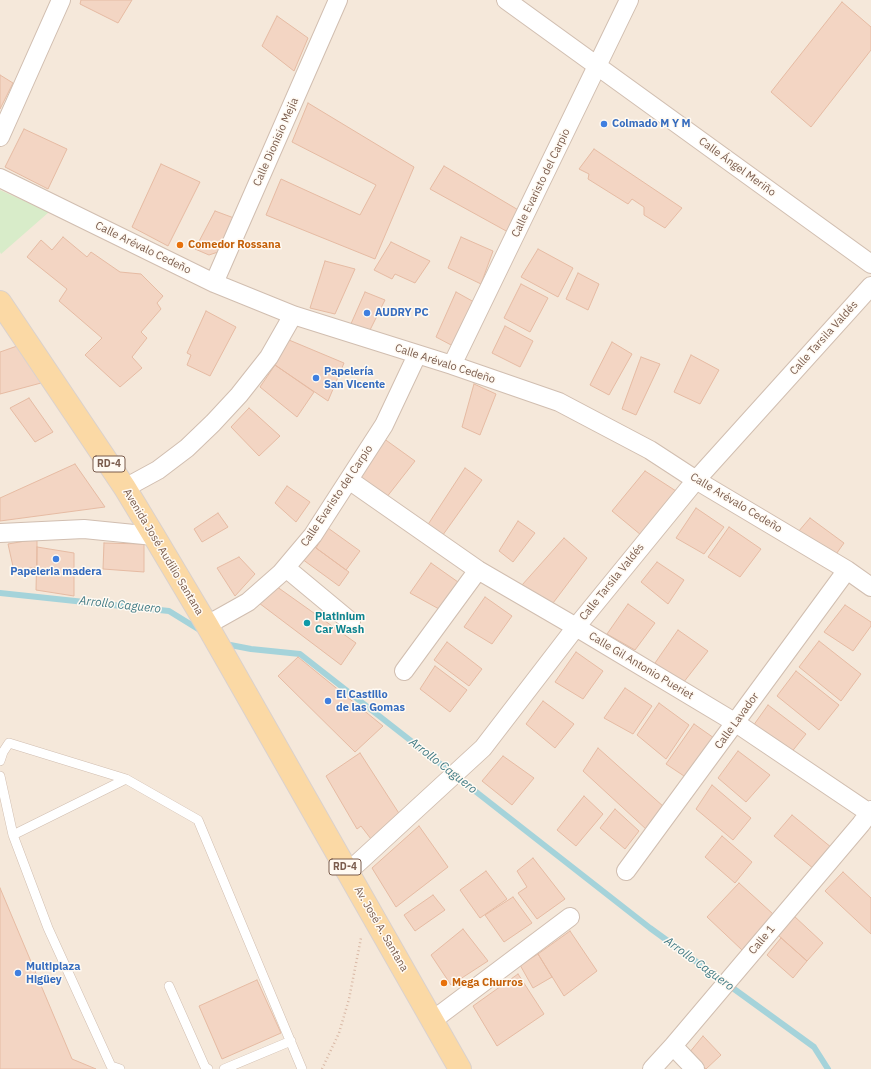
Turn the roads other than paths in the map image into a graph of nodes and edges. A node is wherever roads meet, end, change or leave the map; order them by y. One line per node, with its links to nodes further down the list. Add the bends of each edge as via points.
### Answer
1 (61, 0): 6 (street)
2 (338, 0): 9 (street, Calle Dionisio Mejía)
3 (506, 0): 5 (street, Calle Ángel Meriño)
4 (629, 0): 5 (street, Calle Evaristo del Carpio)
5 (598, 66): 8 (street, Calle Ángel Meriño); 14 (street, Calle Evaristo del Carpio)
6 (0, 137)
7 (0, 178): 9 (street, Calle Arévalo Cedeño)
8 (871, 264)
9 (214, 283): 12 (street, Calle Arévalo Cedeño)
10 (871, 286): 16 (street, Calle Tarsila Valdés)
11 (0, 302): 17 (main road, Avenida José Audilio Santana / RD-4)
12 (292, 315): 13 (street, Calle Arévalo Cedeño); 17 (street, via 269,357 213,423 187,448 158,470)
13 (417, 355): 14 (street, Calle Arévalo Cedeño); 15 (street, Calle Evaristo del Carpio, via 384,425)
14 (452, 365): 16 (street, Calle Arévalo Cedeño, via 559,402 650,450)
15 (349, 480): 20 (street, Calle Evaristo del Carpio, via 313,535); 21 (street, Calle Gil Antonio Pueriet)
16 (696, 480): 22 (street, Calle Arévalo Cedeño); 25 (street, Calle Tarsila Valdés)
17 (125, 488): 19 (main road, Avenida José Audilio Santana / RD-4)
18 (0, 533): 19 (street, via 84,529)
19 (154, 536): 26 (main road, Avenida José Audilio Santana / RD-4)
20 (286, 568): 24 (street); 26 (street, Calle Evaristo del Carpio, via 248,602)
21 (478, 570): 25 (street, Calle Gil Antonio Pueriet); 28 (street)
22 (847, 570): 23 (street, Calle Arévalo Cedeño); 29 (street, Calle Lavador)
23 (871, 587)
24 (351, 622)
25 (576, 627): 29 (street, Calle Gil Antonio Pueriet); 36 (street, Calle Tarsila Valdés, via 483,748)
26 (209, 628): 27 (main road, Avenida José Audilio Santana / RD-4)
27 (229, 665): 36 (main road, Av. José A. Santana / RD-4)
28 (404, 671)
29 (736, 723): 33 (street, Calle Gil Antonio Pueriet); 35 (street, Calle Lavador)
30 (0, 761): 32 (lane, via 9,743)
31 (0, 776): 34 (lane)
32 (126, 779): 34 (lane); 40 (lane, via 198,820)
33 (870, 812): 41 (street, Calle 1)
34 (14, 835): 42 (lane, via 51,935 111,1066)
35 (626, 871)
36 (348, 872): 39 (main road, Av. José A. Santana / RD-4)
37 (570, 917): 39 (street)
38 (169, 986): 43 (lane)
39 (433, 1020): 46 (main road, Av. José A. Santana / RD-4)
40 (291, 1041): 44 (lane); 45 (lane)
41 (673, 1046): 47 (street, Calle 1); 48 (street)
42 (120, 1069)
43 (208, 1069)
44 (224, 1069)
45 (302, 1069)
46 (460, 1069)
47 (652, 1069)
48 (695, 1069)

